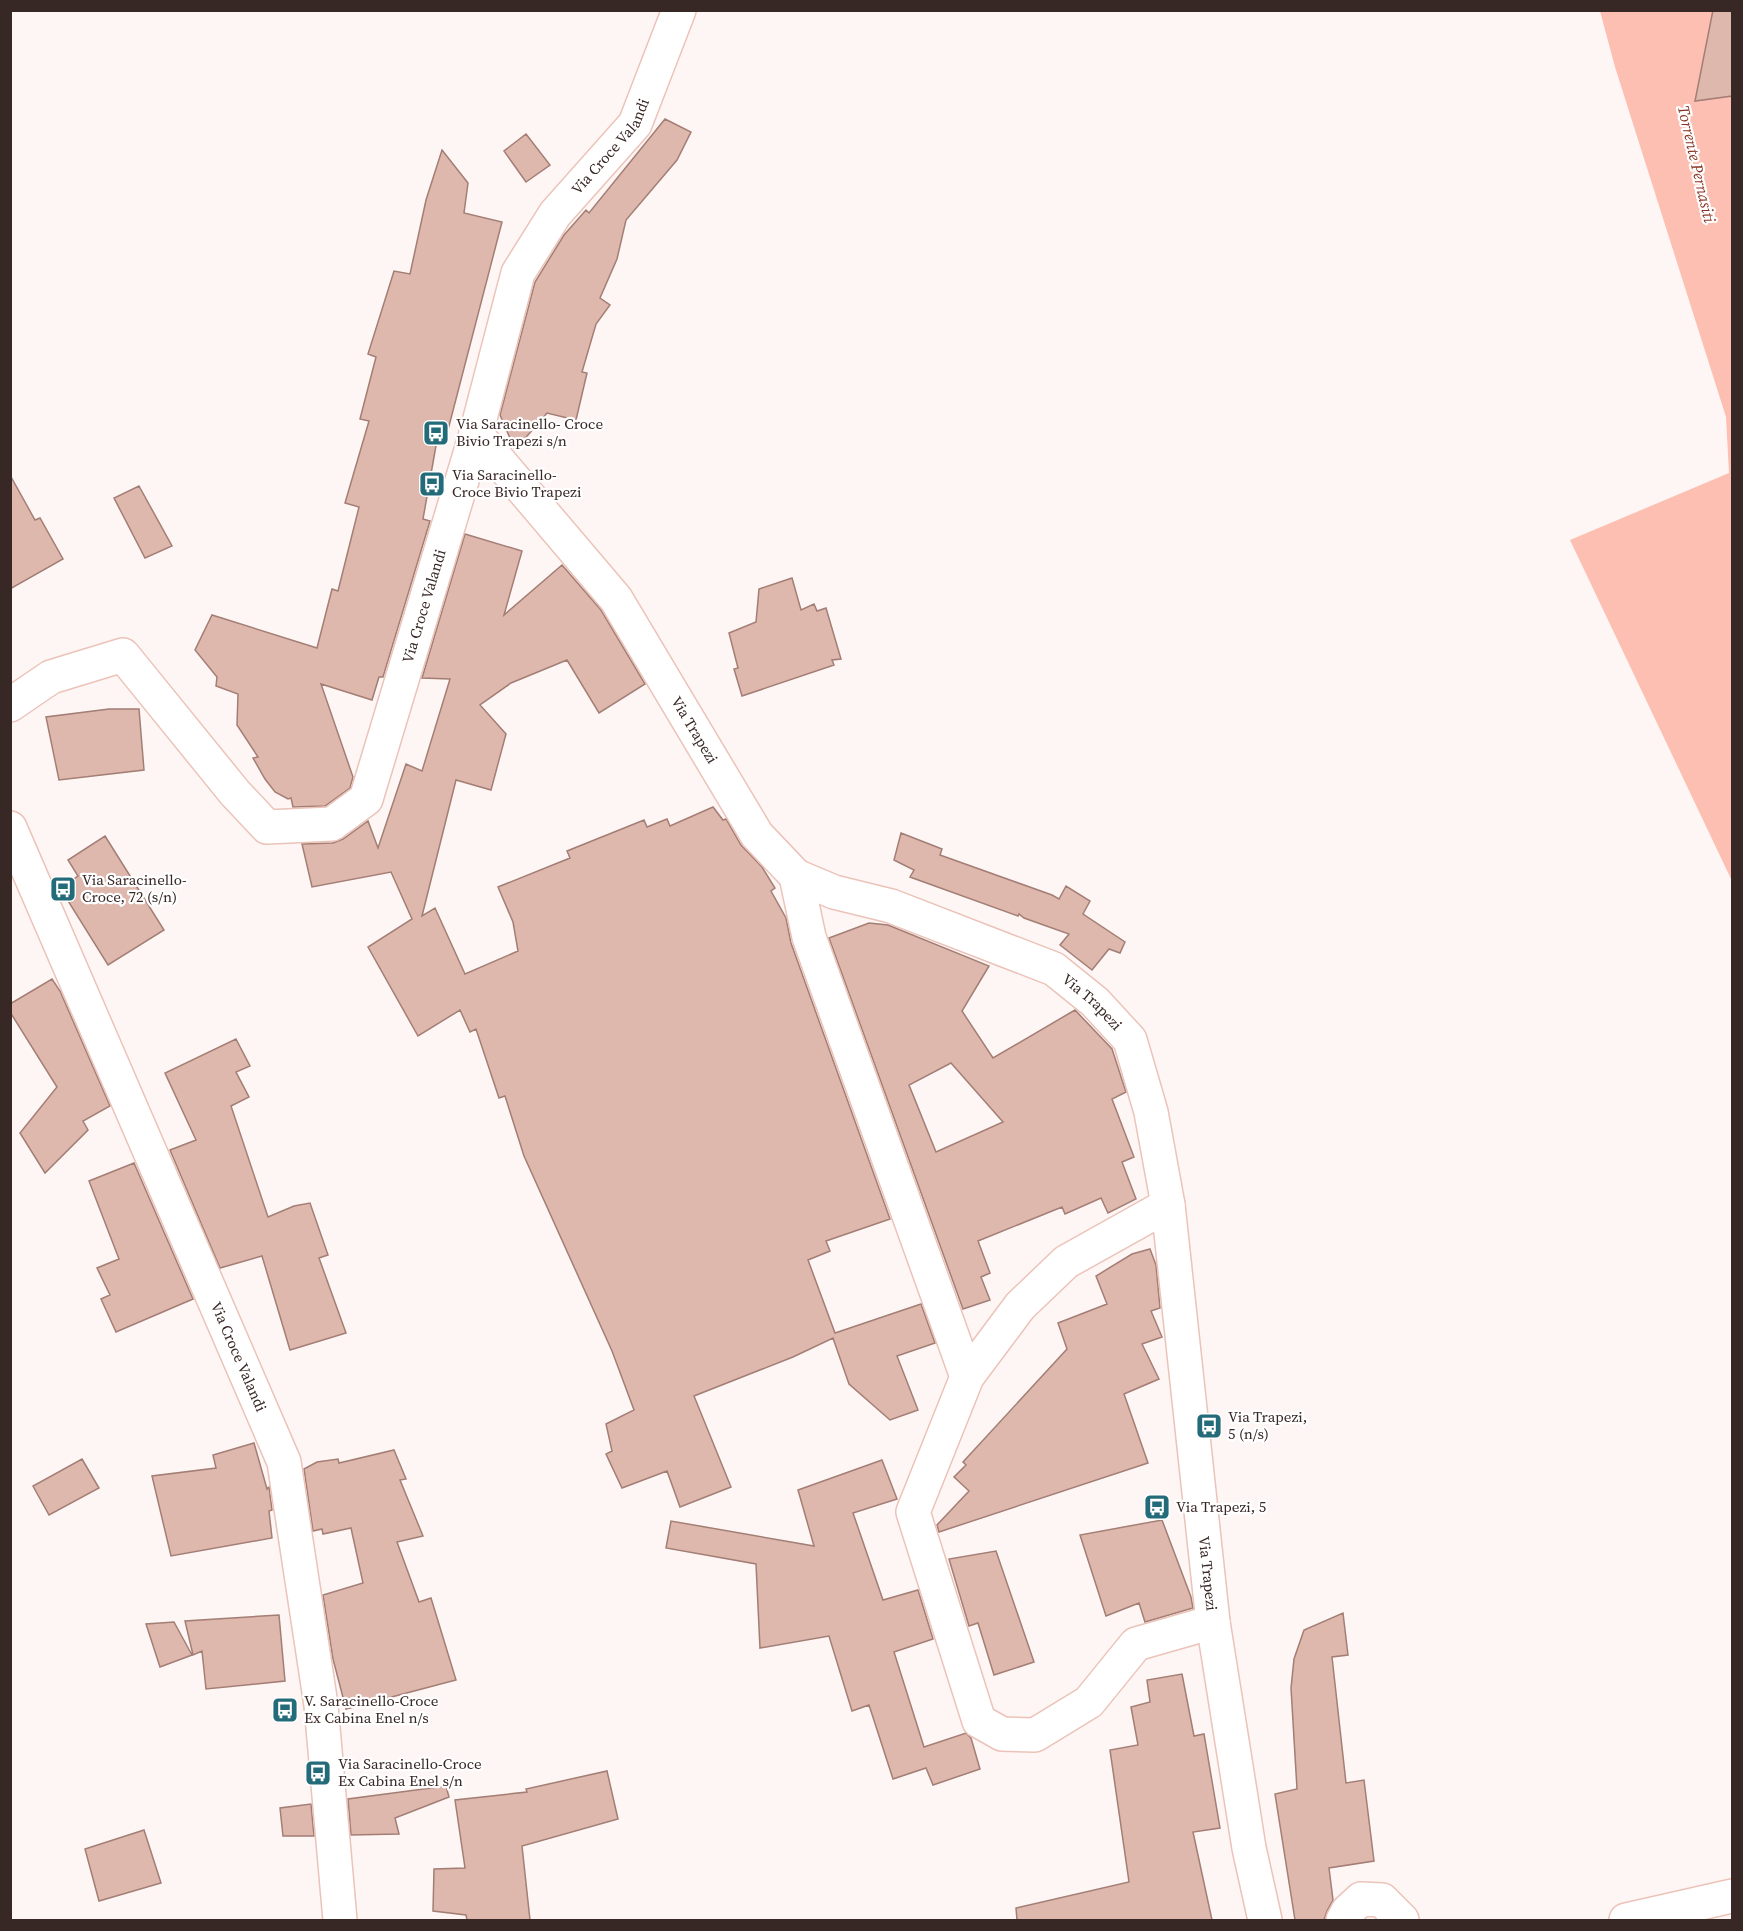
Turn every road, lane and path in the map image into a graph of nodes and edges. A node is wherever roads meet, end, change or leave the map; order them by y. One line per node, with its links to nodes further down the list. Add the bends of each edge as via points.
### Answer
1 (680, 10): 2 (street, Via Croce Valandi, via 635,124 555,214 518,273)
2 (476, 434): 3 (street, Via Croce Valandi, via 366,799 332,824 267,827 235,794 123,655 51,677); 5 (street, Via Trapezi, via 616,599 757,835)
3 (10, 705)
4 (10, 828): 10 (street, Via Croce Valandi, via 285,1462 321,1705)
5 (796, 876): 6 (street, Via Trapezi, via 834,892 891,906 1054,969 1095,1002 1130,1040 1151,1112); 7 (street, via 809,937)
6 (1168, 1205): 7 (street, via 1066,1262 1020,1306); 8 (street, Via Trapezi)
7 (967, 1377): 8 (street, via 913,1512 979,1721 1002,1734 1035,1735 1089,1702 1136,1644)
8 (1213, 1622): 11 (street, Via Trapezi, via 1249,1848)
9 (1732, 1896): 14 (street)
10 (340, 1920)
11 (1265, 1920)
12 (1343, 1920): 13 (street, via 1361,1899 1382,1900)
13 (1402, 1920)
14 (1626, 1920)

